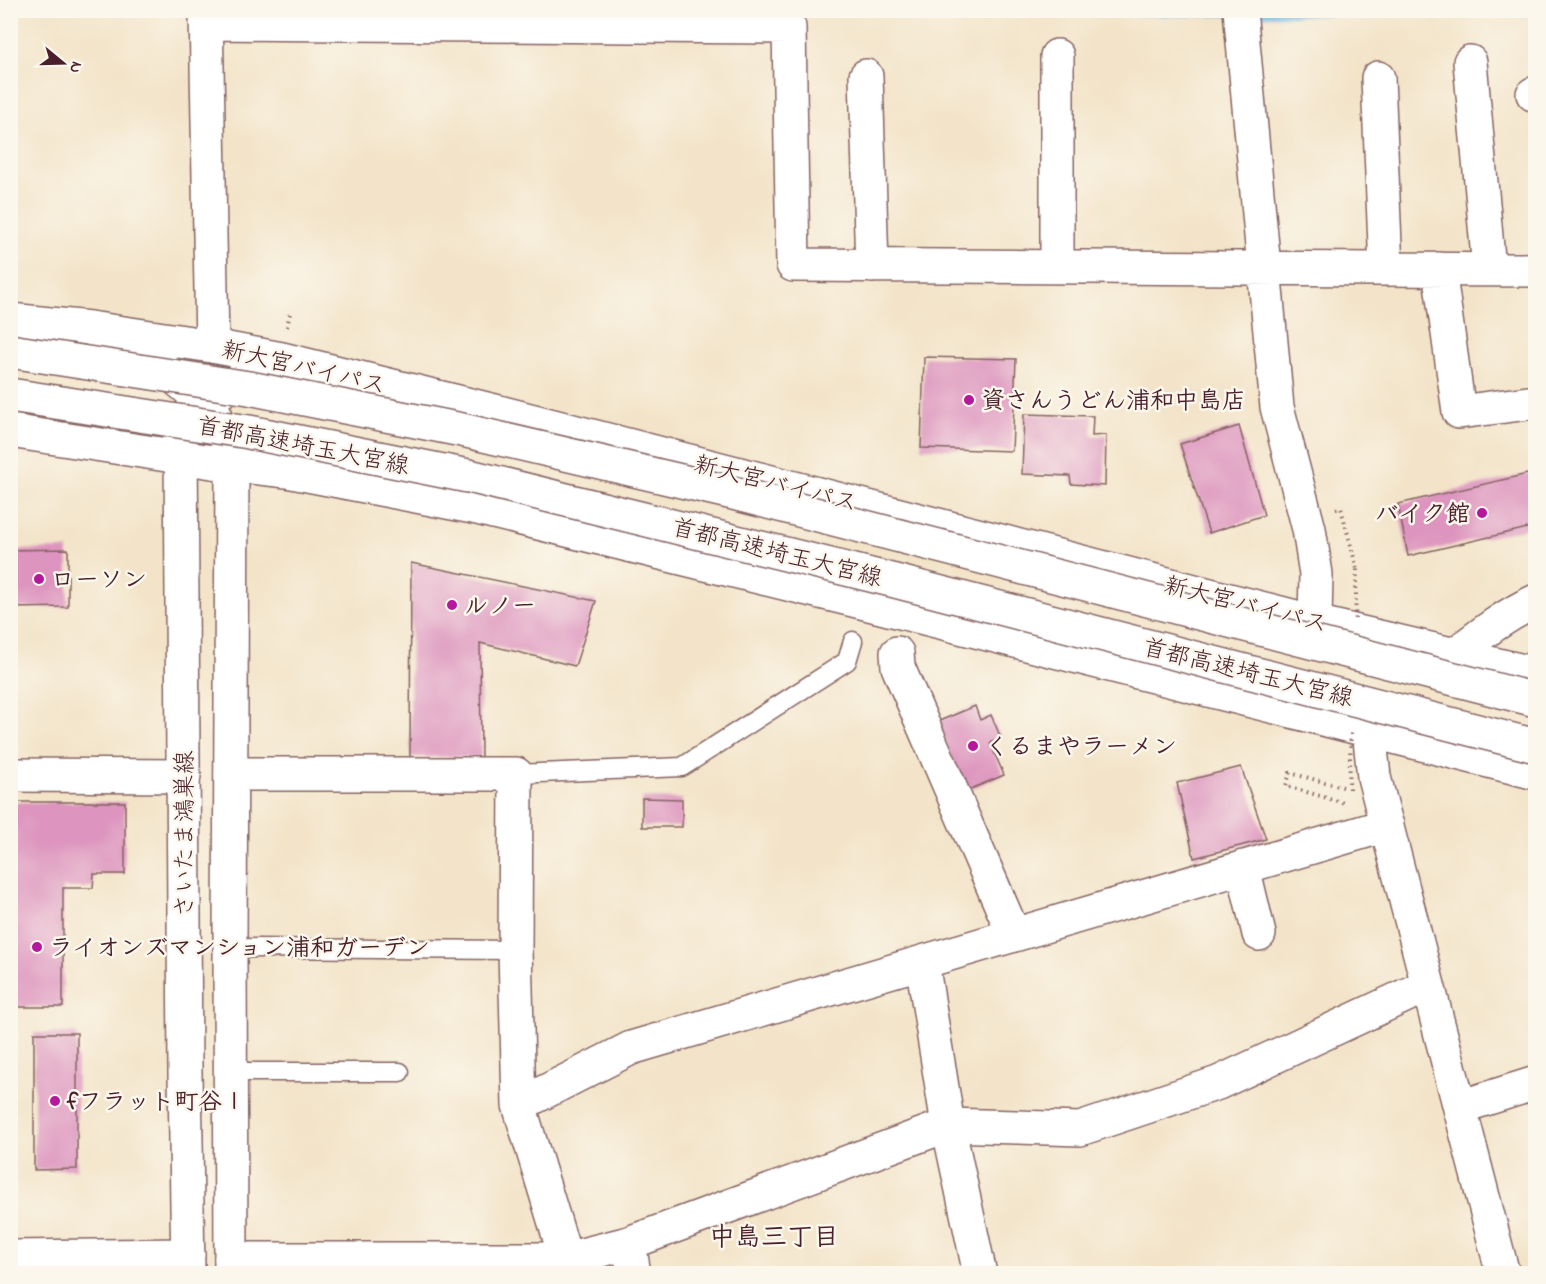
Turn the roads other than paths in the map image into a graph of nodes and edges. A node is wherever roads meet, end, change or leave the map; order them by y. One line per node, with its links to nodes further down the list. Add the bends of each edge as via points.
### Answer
1 (1240, 10): 9 (main road)
2 (206, 17): 7 (main road, via 789,27 793,265); 16 (main road)
3 (1057, 56): 8 (main road)
4 (1470, 62): 12 (main road)
5 (866, 76): 7 (main road)
6 (1378, 78): 10 (main road)
7 (872, 266): 8 (main road)
8 (1057, 267): 9 (main road)
9 (1263, 268): 10 (main road); 26 (main road, via 1277,407 1309,529 1316,574)
10 (1386, 269): 11 (main road)
11 (1439, 269): 12 (main road); 21 (main road, via 1459,412)
12 (1489, 269): 13 (main road)
13 (1535, 270)
14 (10, 320): 15 (main road, 新大宮バイパス)
15 (90, 328): 16 (main road, 新大宮バイパス); 20 (main road, さいたま鴻巣線, via 156,362)
16 (212, 346): 18 (main road, 新大宮バイパス)
17 (10, 351): 31 (main road, 首都高速埼玉大宮線, bridge, via 249,388 462,430 748,497)
18 (315, 368): 20 (main road, さいたま鴻巣線, via 279,369 244,376); 26 (main road, 新大宮バイパス)
19 (10, 395): 33 (main road, 首都高速埼玉大宮線, bridge, via 249,432 473,477)
20 (204, 402): 23 (main road, さいたま鴻巣線, via 190,413 181,438); 24 (main road, さいたま鴻巣線, via 215,414)
21 (1536, 402)
22 (10, 431): 23 (main road)
23 (180, 456): 24 (main road); 38 (main road, さいたま鴻巣線)
24 (232, 465): 32 (main road, via 287,471 473,507); 35 (main road, さいたま鴻巣線)
25 (1536, 601): 29 (main road, via 1496,623)
26 (1315, 622): 29 (main road, 新大宮バイパス)
27 (853, 641): 36 (lane, via 847,661 682,767)
28 (897, 653): 42 (main road, via 898,667)
29 (1454, 655): 30 (main road, 新大宮バイパス)
30 (1536, 674)
31 (1536, 700)
32 (1369, 730): 34 (main road); 39 (main road, via 1374,777)
33 (1536, 746)
34 (1536, 773)
35 (231, 774): 36 (main road); 43 (main road, さいたま鴻巣線)
36 (516, 774): 44 (main road)
37 (10, 775): 38 (main road)
38 (184, 776): 56 (main road, さいたま鴻巣線)
39 (1387, 825): 40 (main road); 46 (main road)
40 (1243, 867): 41 (main road); 42 (main road)
41 (1259, 934)
42 (1014, 935): 45 (main road)
43 (230, 948): 44 (lane); 47 (main road, さいたま鴻巣線)
44 (515, 950): 50 (main road)
45 (922, 962): 50 (main road, via 631,1048); 52 (main road)
46 (1428, 985): 51 (main road); 52 (main road, via 1218,1083 1080,1129)
47 (230, 1072): 48 (lane); 58 (main road, さいたま鴻巣線)
48 (400, 1072)
49 (1536, 1083): 51 (main road)
50 (519, 1105): 55 (main road)
51 (1460, 1107): 60 (main road)
52 (948, 1125): 54 (main road); 59 (main road)
53 (10, 1257): 57 (main road)
54 (632, 1258): 55 (main road)
55 (566, 1259): 58 (main road)
56 (188, 1264): 57 (main road)
57 (72, 1265)
58 (231, 1266)
59 (980, 1274)
60 (1503, 1274)

